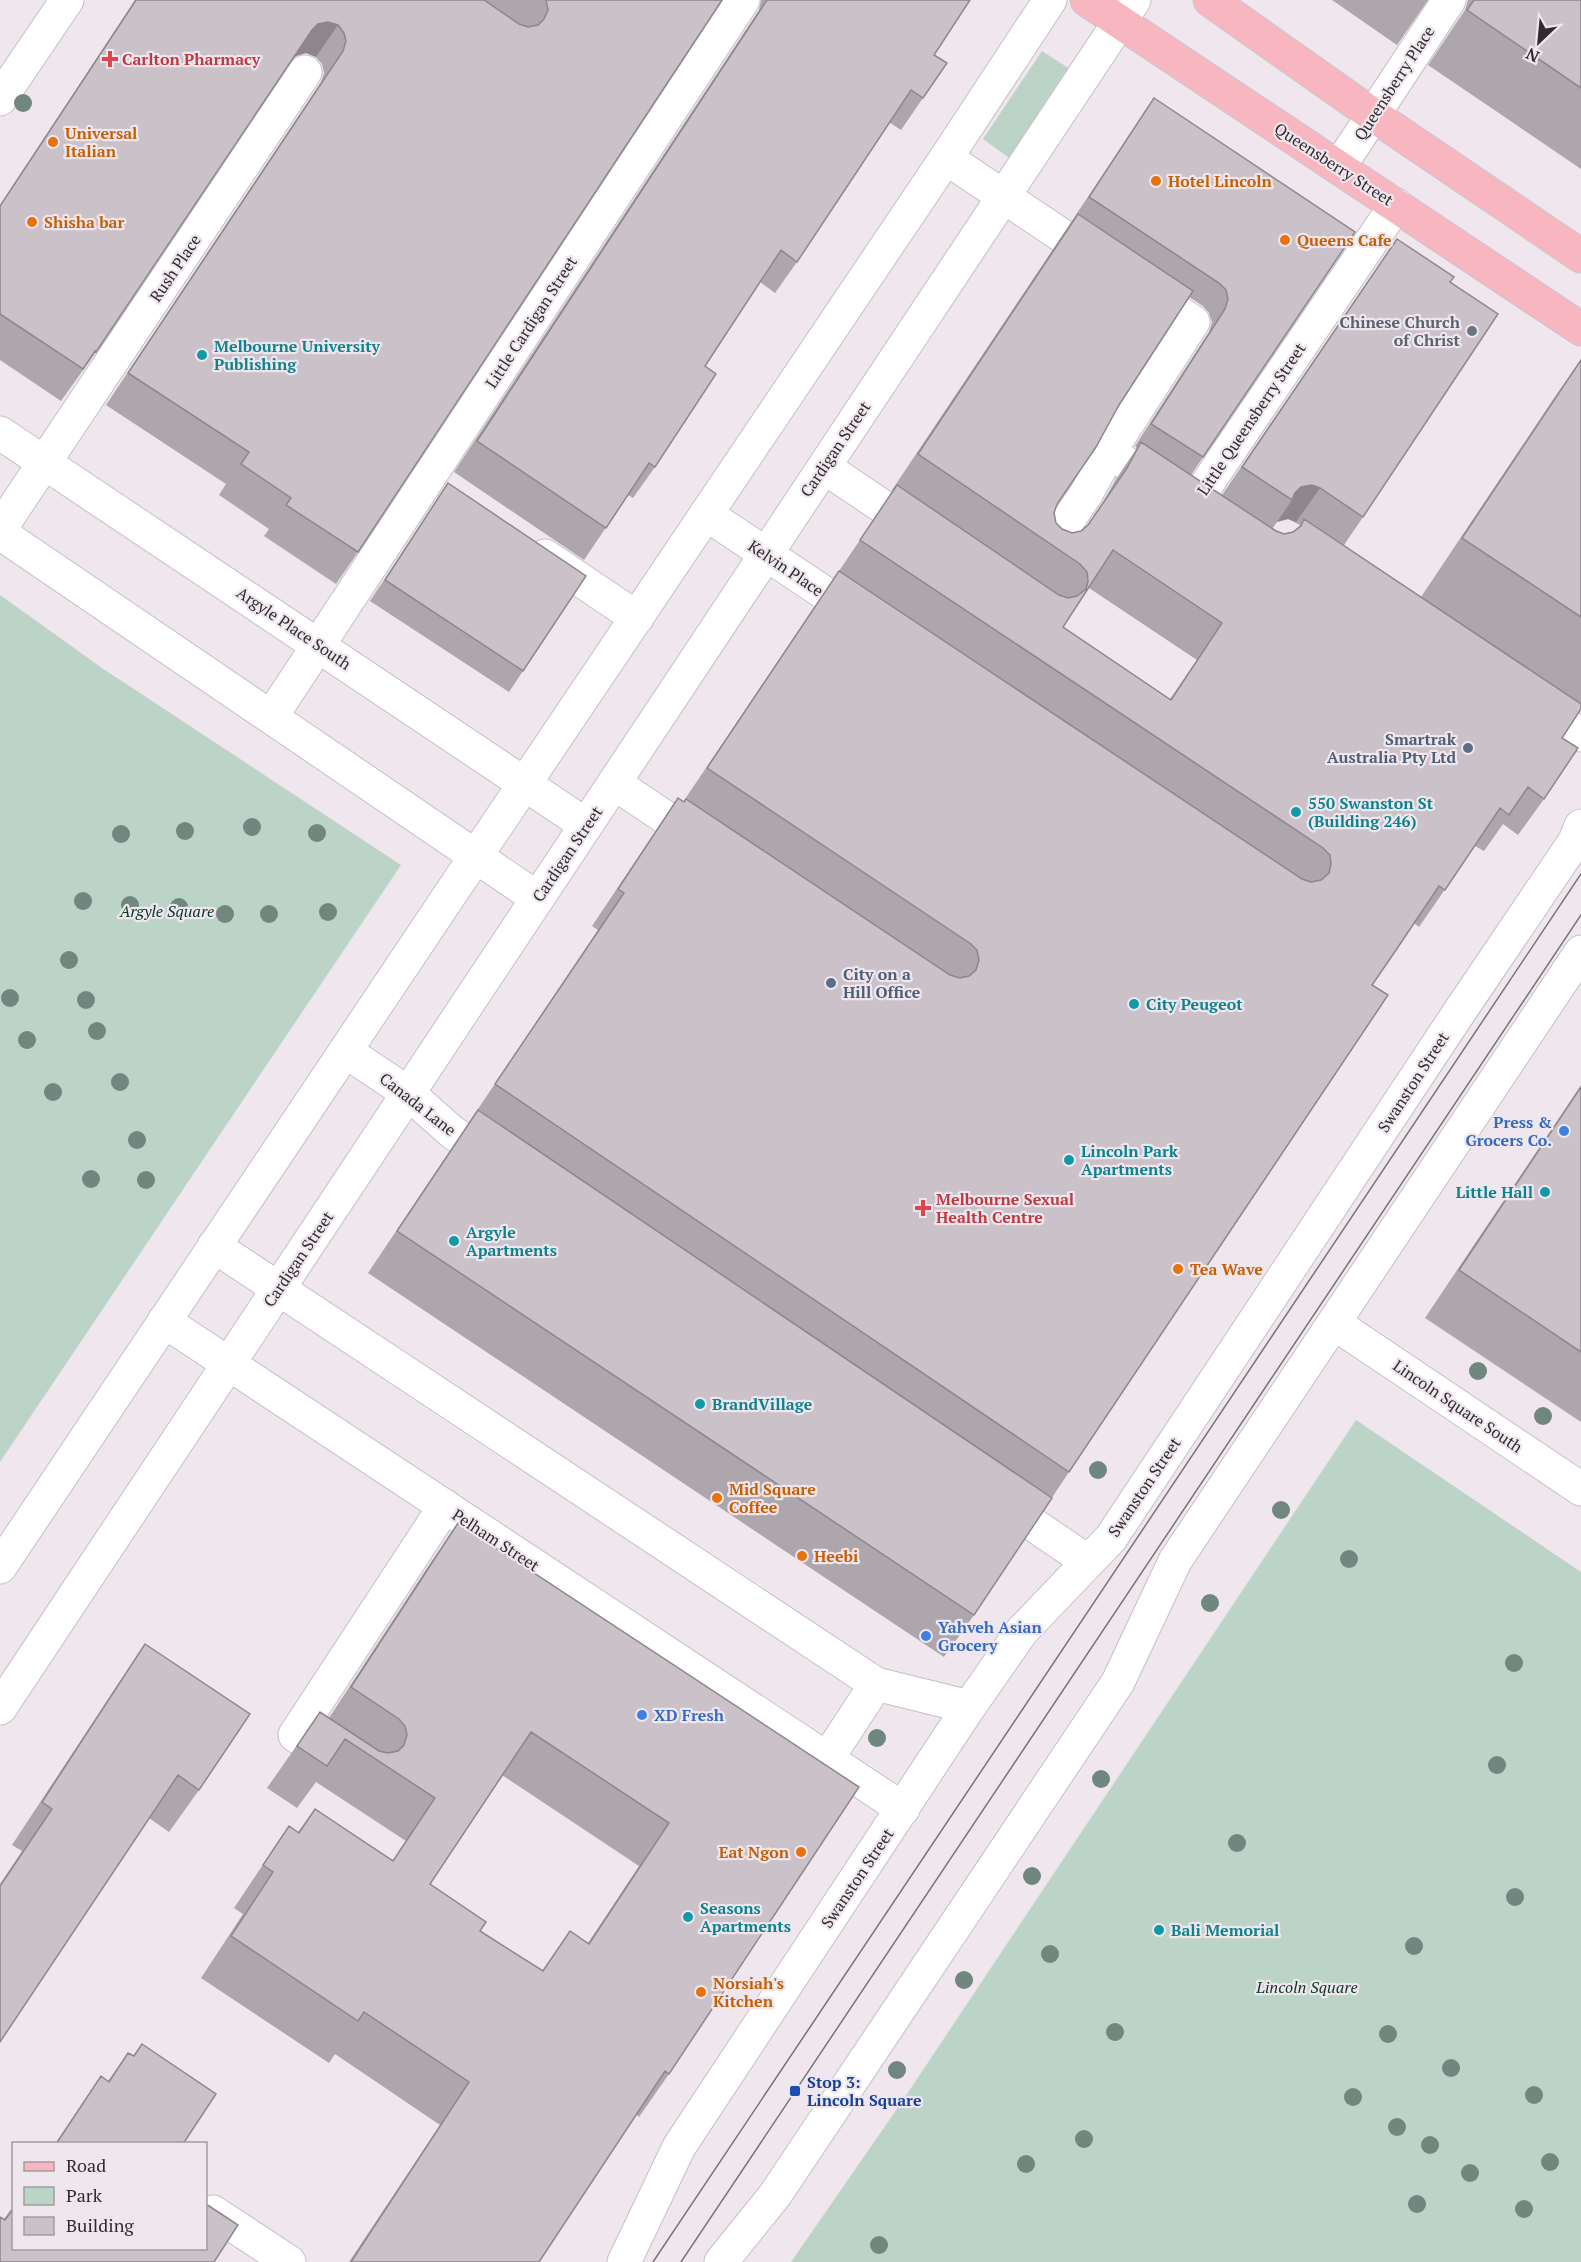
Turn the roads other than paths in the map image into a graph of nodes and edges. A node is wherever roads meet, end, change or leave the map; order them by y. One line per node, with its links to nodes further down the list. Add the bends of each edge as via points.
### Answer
1 (67, 0): 9 (street)
2 (743, 0): 21 (street, Little Cardigan Street)
3 (1050, 0): 11 (street)
4 (1087, 0): 7 (main road, Queensberry Street)
5 (1210, 0): 10 (main road)
6 (1449, 0): 10 (street, Queensberry Place)
7 (1126, 11): 12 (main road, Queensberry Street); 13 (street, Cardigan Street)
8 (305, 72): 19 (street, Rush Place)
9 (0, 99)
10 (1373, 115): 12 (street, Queensberry Place); 15 (main road)
11 (946, 158): 13 (street); 24 (street)
12 (1339, 167): 14 (main road, Queensberry Street)
13 (1003, 196): 18 (street, via 1192,322); 20 (street, Cardigan Street)
14 (1396, 205): 16 (main road, Queensberry Street); 23 (street, Little Queensberry Street)
15 (1581, 256)
16 (1581, 329)
17 (0, 433): 19 (street, Argyle Place South)
18 (1108, 452): 23 (street, Little Queensberry Street); 30 (street, via 1086,494)
19 (44, 463): 26 (street, Rush Place); 34 (street, Argyle Place South)
20 (824, 467): 29 (street); 31 (street, Cardigan Street)
21 (429, 478): 22 (street); 34 (street, Little Cardigan Street)
22 (457, 497)
23 (1192, 506): 25 (street)
24 (706, 514): 31 (street, Kelvin Place); 32 (street)
25 (1221, 526)
26 (0, 529)
27 (0, 533): 36 (street)
28 (524, 542): 32 (street)
29 (941, 546)
30 (1047, 551)
31 (766, 554): 33 (street, Kelvin Place); 38 (street, Cardigan Street)
32 (637, 618): 39 (street)
33 (884, 633)
34 (319, 644): 36 (street, Little Cardigan Street); 39 (street, Argyle Place South)
35 (1510, 688): 37 (street)
36 (271, 717): 43 (street)
37 (1581, 735)
38 (614, 783): 40 (street, Cardigan Street); 42 (street)
39 (526, 784): 40 (street, Argyle Place South); 43 (street)
40 (586, 825): 44 (street, Cardigan Street)
41 (1581, 826): 57 (street, Swanston Street, via 1575,841 1111,1538)
42 (722, 855)
43 (476, 857): 44 (street); 46 (street)
44 (537, 898): 47 (street, Cardigan Street)
45 (1581, 952): 52 (street)
46 (345, 1051): 47 (street, Canada Lane); 49 (street)
47 (408, 1093): 48 (street, Canada Lane, via 452,1132); 50 (street, Cardigan Street)
48 (521, 1179)
49 (214, 1246): 50 (street); 51 (street)
50 (278, 1288): 53 (street, Cardigan Street); 59 (street)
51 (164, 1321): 53 (street, Pelham Street); 58 (street)
52 (1334, 1323): 55 (street, Lincoln Square South); 68 (street, via 1175,1561 1118,1682 775,2195)
53 (229, 1362): 56 (street, Pelham Street); 61 (street, Cardigan Street)
54 (974, 1485): 57 (street)
55 (1581, 1489)
56 (445, 1506): 62 (street, Pelham Street); 63 (street, via 295,1735)
57 (1087, 1561): 60 (street, Swanston Street, via 1022,1630)
58 (0, 1568)
59 (876, 1684): 60 (street); 62 (street)
60 (969, 1707): 64 (street, Swanston Street)
61 (0, 1708)
62 (827, 1759): 64 (street, Pelham Street)
63 (359, 1777)
64 (903, 1809): 67 (street, Swanston Street, via 679,2147)
65 (213, 2212): 66 (street)
66 (280, 2260)
67 (624, 2262)
68 (721, 2262)

